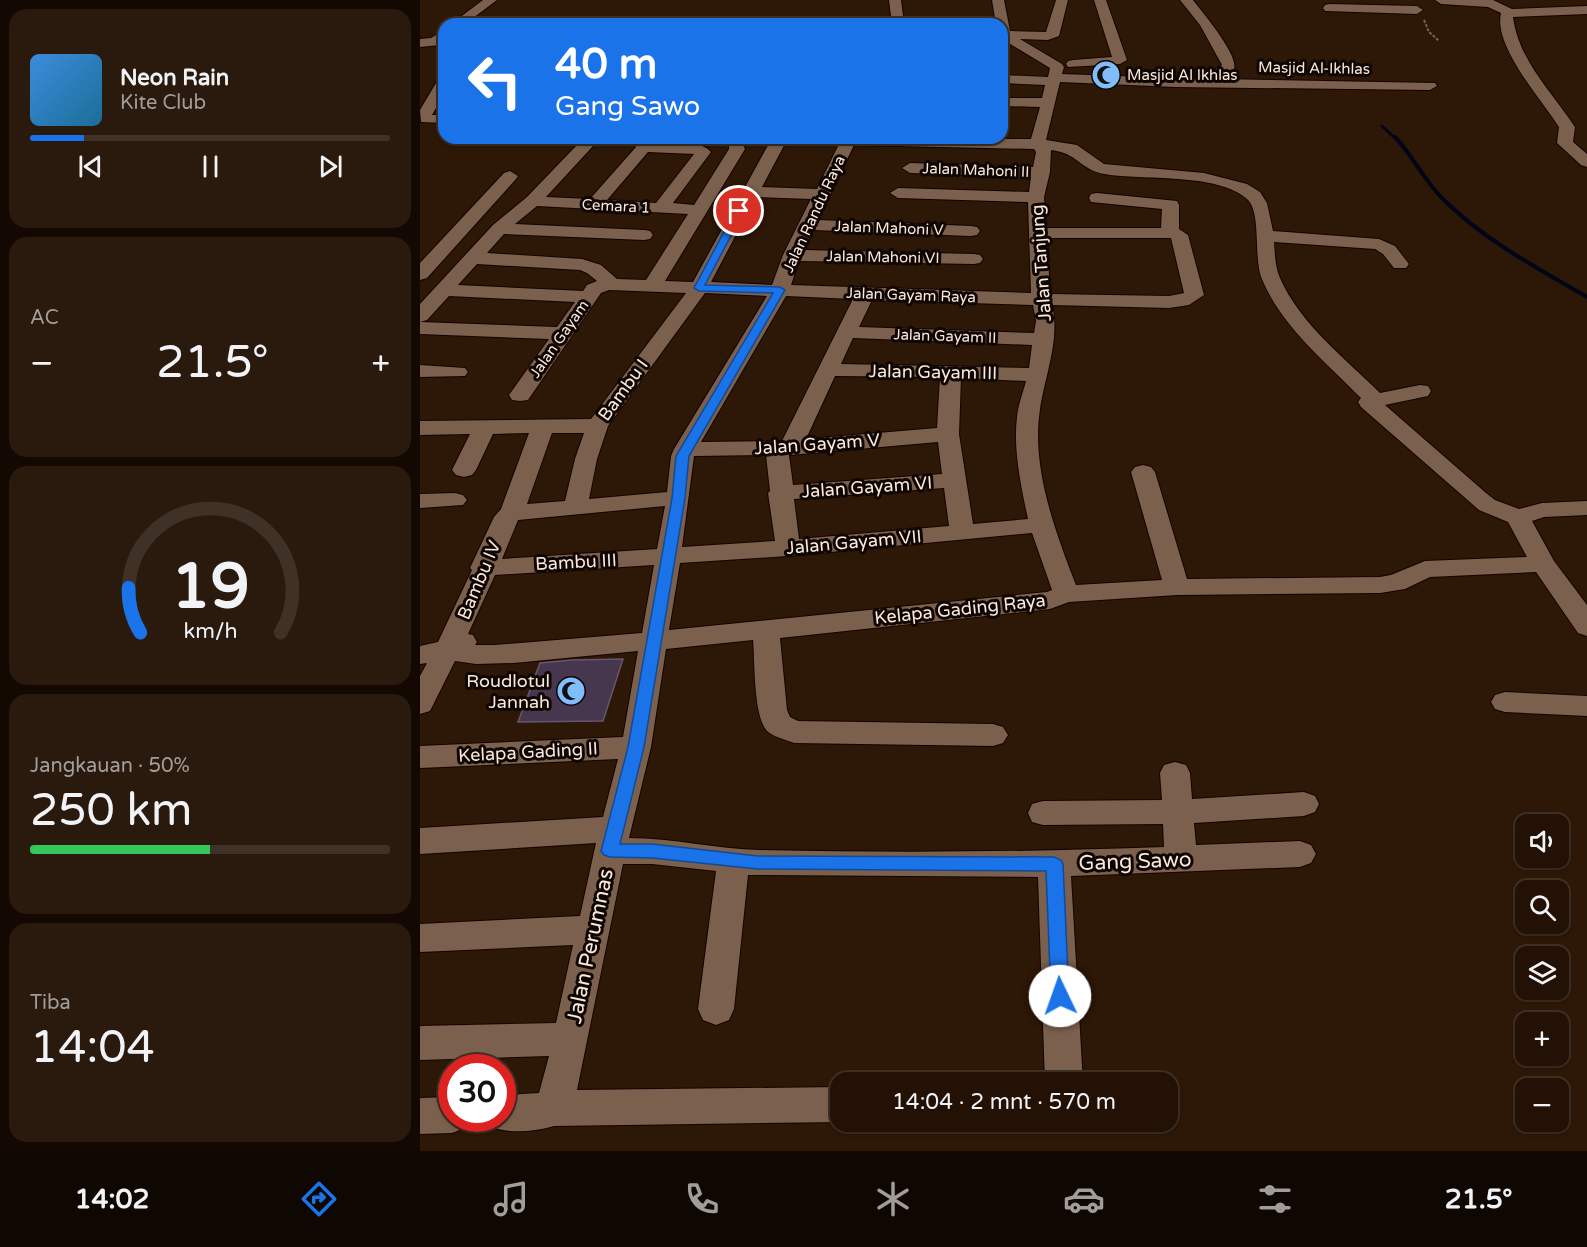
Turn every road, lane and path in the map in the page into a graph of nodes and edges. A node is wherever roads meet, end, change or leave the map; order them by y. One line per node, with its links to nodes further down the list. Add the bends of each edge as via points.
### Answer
1 (491, 0): 13 (street)
2 (895, 0): 14 (street)
3 (998, 0): 15 (street)
4 (1062, 0): 16 (street, via 1054,33)
5 (1100, 0): 21 (street, via 1119,61)
6 (1186, 0): 23 (street, via 1228,61 1229,66)
7 (1407, 0): 11 (street)
8 (1441, 0): 12 (street, via 1490,3)
9 (1329, 8): 11 (street)
10 (1587, 10): 12 (street)
11 (1418, 12): 19 (path, via 1429,32)
12 (1509, 12): 40 (street, via 1508,39 1567,127 1564,143)
13 (466, 18)
14 (897, 18)
15 (1001, 18)
16 (1008, 35)
17 (438, 39): 20 (street)
18 (1008, 39): 21 (street)
19 (1439, 40)
20 (423, 49)
21 (1054, 74): 22 (street); 23 (street, Masjid Al-Ikhlas); 27 (street)
22 (1008, 79)
23 (1203, 83): 24 (street, Masjid Al-Ikhlas)
24 (1430, 86)
25 (433, 96): 28 (street, via 424,116)
26 (1008, 102): 27 (street)
27 (1048, 103): 32 (street)
28 (438, 119)
29 (420, 126): 30 (street)
30 (438, 127)
31 (1008, 142): 32 (street)
32 (1038, 143): 42 (street, Jalan Tanjung, via 1044,152); 60 (street, via 1074,149 1087,162 1103,169 1209,180 1243,189 1258,201)
33 (585, 144): 49 (street)
34 (640, 144): 50 (street)
35 (658, 144): 51 (street, via 703,152)
36 (736, 144): 52 (street, via 737,149)
37 (777, 144): 44 (street, Bambu I)
38 (847, 144): 46 (street, Jalan Randu Raya)
39 (917, 144): 41 (street)
40 (1587, 162)
41 (910, 168): 42 (street, Jalan Mahoni II); 45 (street)
42 (1042, 172): 47 (street, Jalan Tanjung)
43 (510, 176): 65 (street)
44 (750, 192): 46 (street); 68 (street, Bambu I)
45 (898, 192): 53 (street); 55 (street)
46 (823, 194): 54 (street, Jalan Randu Raya)
47 (1036, 197): 53 (street); 58 (street, Jalan Tanjung)
48 (1097, 198): 57 (street, via 1171,205)
49 (533, 201): 50 (street, Cemara 1); 56 (street)
50 (595, 204): 51 (street, Cemara 1)
51 (662, 208): 52 (street, Cemara 1)
52 (700, 210): 67 (street)
53 (972, 213): 55 (street, Jalan Mahoni V); 63 (street)
54 (807, 225): 55 (street, Jalan Mahoni V); 61 (street, Jalan Randu Raya)
55 (880, 227)
56 (499, 229): 59 (street); 62 (street)
57 (1170, 232): 58 (street); 74 (street, Jalan Gayam Raya, via 1179,235 1181,241 1194,295 1190,299)
58 (1038, 233): 74 (street, Jalan Tanjung)
59 (644, 235)
60 (1266, 236): 64 (street, via 1380,244); 87 (street, via 1270,279 1293,314)
61 (792, 255): 63 (street, Jalan Mahoni VI); 70 (street, Jalan Randu Raya)
62 (473, 258): 66 (street, via 582,265 594,269); 69 (street)
63 (974, 259): 73 (street)
64 (1401, 264)
65 (420, 274)
66 (612, 284): 67 (street); 72 (street, Jalan Gayam, via 594,289)
67 (652, 286): 68 (street)
68 (699, 288): 70 (street); 89 (street, Bambu I)
69 (443, 290): 72 (street); 75 (street)
70 (780, 290): 71 (street, Jalan Gayam Raya); 94 (street, Jalan Randu Raya)
71 (865, 294): 73 (street, Jalan Gayam Raya); 77 (street)
72 (588, 297): 78 (street, Jalan Gayam)
73 (976, 298): 74 (street, Jalan Gayam Raya)
74 (1041, 300): 79 (street, Jalan Tanjung, via 1047,321)
75 (420, 316)
76 (420, 328): 78 (street)
77 (845, 332): 79 (street, Jalan Gayam II); 80 (street)
78 (561, 333): 86 (street, Jalan Gayam)
79 (1045, 339): 84 (street, Jalan Tanjung)
80 (827, 370): 82 (street, Jalan Gayam III); 93 (street)
81 (420, 371): 83 (street)
82 (951, 371): 84 (street, Jalan Gayam III); 92 (street)
83 (458, 372)
84 (1038, 375): 106 (street, Jalan Tanjung, via 1027,434)
85 (1420, 391): 87 (street)
86 (520, 395)
87 (1374, 399): 105 (street, via 1370,404 1478,498)
88 (543, 426): 89 (street); 90 (street); 104 (street, Bambu IV)
89 (597, 426): 102 (street, Bambu I)
90 (485, 427): 91 (street); 95 (street)
91 (420, 428)
92 (948, 434): 93 (street, Jalan Gayam V); 97 (street)
93 (783, 448): 94 (street, Jalan Gayam V); 98 (street)
94 (685, 449): 99 (street, Jalan Perumnas)
95 (464, 470)
96 (1143, 472): 112 (street)
97 (955, 480): 98 (street, Jalan Gayam VI); 107 (street)
98 (780, 493): 108 (street)
99 (678, 498): 102 (street); 109 (street, Jalan Perumnas)
100 (455, 500): 101 (street)
101 (420, 501)
102 (576, 506): 104 (street)
103 (1587, 508): 105 (street, via 1542,510)
104 (512, 513): 111 (street, Bambu IV, via 506,517)
105 (1518, 517): 110 (street)
106 (1041, 525): 107 (street, Jalan Gayam VII); 113 (street, Jalan Tanjung)
107 (962, 532): 108 (street, Jalan Gayam VII)
108 (788, 548): 109 (street, Jalan Gayam VII)
109 (668, 557): 111 (street, Bambu III); 116 (street, Jalan Perumnas)
110 (1543, 564): 112 (street, via 1425,569 1396,583 1380,585); 114 (street)
111 (483, 568): 117 (street, Bambu IV)
112 (1177, 587): 113 (street)
113 (1066, 594): 115 (street, Kelapa Gading Raya, via 1050,600); 116 (street, Kelapa Gading Raya, via 1039,589)
114 (1587, 627)
115 (766, 630): 116 (street, Kelapa Gading Raya); 122 (street, via 773,710 778,724 794,732)
116 (655, 635): 117 (street, Kelapa Gading Raya, via 512,653 459,654); 123 (street, Jalan Perumnas)
117 (448, 649): 118 (street); 120 (street, Bambu IV)
118 (420, 655)
119 (1505, 702): 121 (street)
120 (420, 704)
121 (1587, 706)
122 (993, 735)
123 (636, 747): 124 (street, Kelapa Gading II); 129 (street, Jalan Perumnas)
124 (420, 757)
125 (1174, 773): 127 (street)
126 (1304, 804): 127 (street)
127 (1178, 812): 128 (street); 132 (street)
128 (1043, 813)
129 (612, 840): 130 (street, Gang Sawo); 133 (street, Gang Sawo, via 652,851); 135 (street, Jalan Perumnas)
130 (420, 841)
131 (1300, 854): 132 (street, Gang Sawo)
132 (1181, 859): 134 (street, Gang Sawo)
133 (734, 860): 134 (street, Gang Sawo); 137 (street)
134 (1054, 864): 140 (street)
135 (593, 930): 136 (street); 138 (street, Jalan Perumnas)
136 (420, 938)
137 (716, 1009)
138 (571, 1040): 139 (street); 142 (street, Jalan Perumnas)
139 (420, 1043)
140 (1063, 1072)
141 (830, 1105): 142 (street)
142 (554, 1108): 143 (street)
143 (516, 1113)
144 (438, 1115): 145 (street)
145 (420, 1116)

